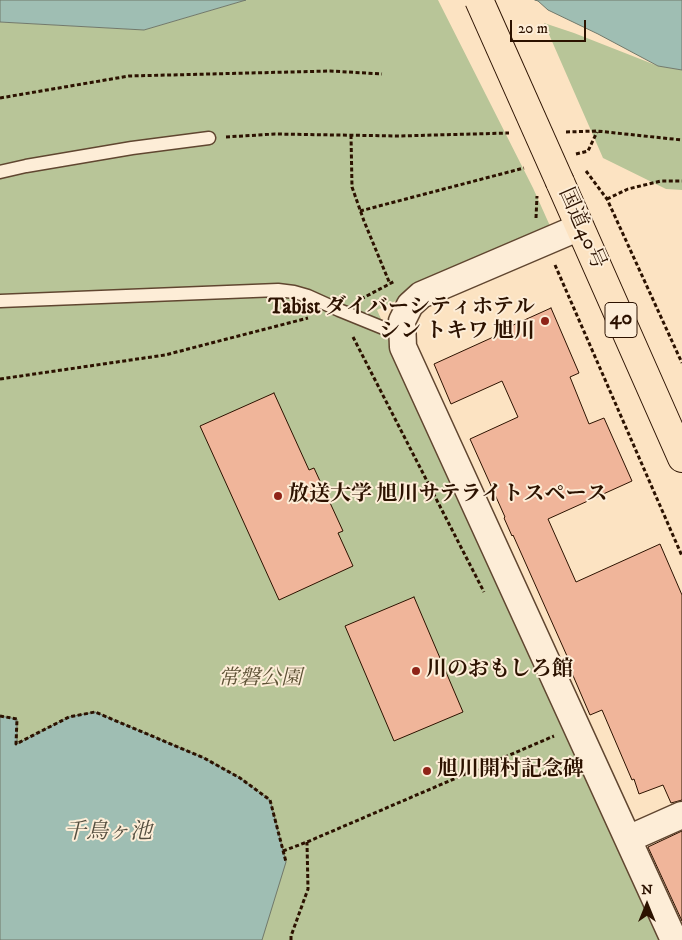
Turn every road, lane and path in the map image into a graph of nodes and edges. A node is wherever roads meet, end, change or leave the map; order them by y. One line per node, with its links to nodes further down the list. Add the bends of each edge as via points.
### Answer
1 (479, 0): 15 (highway, 国道40号 / 40, bridge)
2 (382, 74): 3 (path, via 330,71 129,76)
3 (0, 98)
4 (597, 131): 5 (path); 9 (path); 10 (path, via 588,151)
5 (557, 132)
6 (518, 133): 7 (path)
7 (351, 135): 8 (path, via 275,134); 17 (path, via 352,187)
8 (209, 138): 13 (lane)
9 (682, 140)
10 (569, 156)
11 (531, 166): 17 (path)
12 (586, 171): 16 (path)
13 (0, 172)
14 (682, 181): 16 (path, via 661,181 628,189)
15 (548, 188): 18 (highway, 国道40号 / 40); 19 (path, via 536,223)
16 (607, 199): 25 (path)
17 (360, 211): 21 (path)
18 (580, 227): 19 (street); 27 (highway, 国道40号 / 40)
19 (545, 242): 24 (street, via 421,294 410,305 402,321); 28 (path)
20 (397, 280): 21 (path)
21 (390, 284): 23 (path)
22 (0, 301): 23 (lane, via 278,290 308,296)
23 (339, 310): 24 (lane); 26 (path, via 165,355); 29 (path)
24 (403, 336): 33 (street, via 403,347)
25 (682, 363)
26 (0, 380)
27 (682, 458)
28 (682, 556)
29 (488, 599)
30 (0, 716): 35 (path, via 17,719 16,744 69,717 95,712 204,758 270,800)
31 (555, 735): 34 (path)
32 (682, 815): 33 (street)
33 (628, 839): 38 (street)
34 (307, 842): 35 (path); 37 (path, via 308,889)
35 (283, 851): 36 (path)
36 (286, 862)
37 (291, 940)
38 (674, 940)

